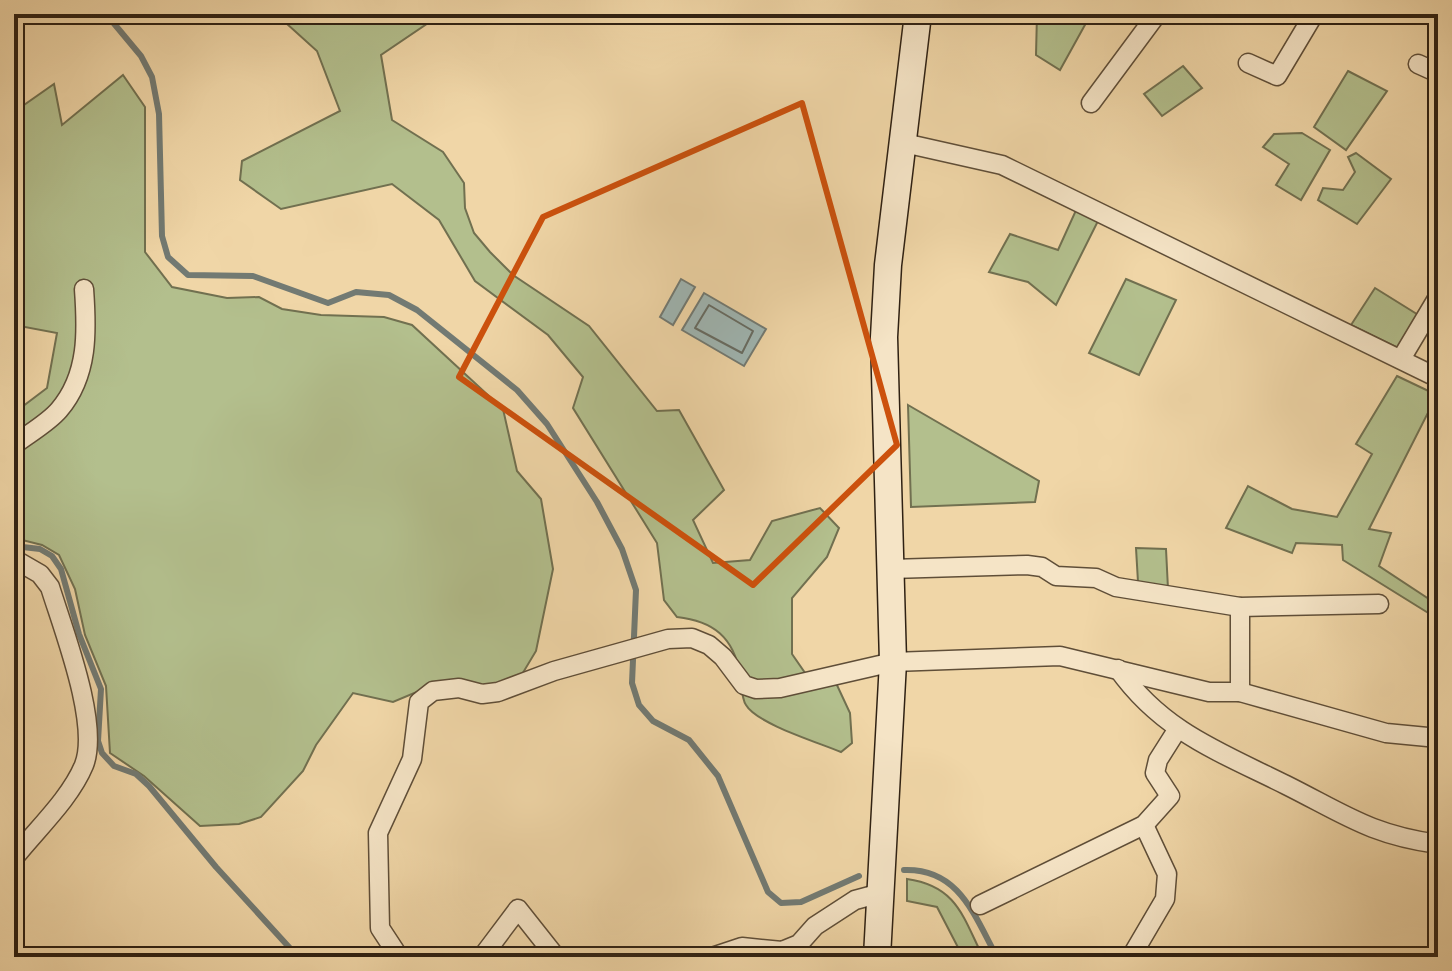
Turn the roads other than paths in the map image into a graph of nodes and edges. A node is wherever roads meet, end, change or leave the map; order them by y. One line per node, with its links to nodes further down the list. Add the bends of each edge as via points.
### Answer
1 (918, 14): 8 (street)
2 (1157, 14): 7 (street)
3 (1314, 14): 4 (street, via 1277,76)
4 (1248, 63)
5 (1418, 64): 6 (street)
6 (1438, 73)
7 (1091, 103)
8 (904, 143): 11 (street, via 1002,165); 15 (street, via 884,337)
9 (84, 289): 13 (street, via 87,342 78,375 60,410)
10 (1438, 297): 11 (street)
11 (1401, 359): 12 (street)
12 (1438, 378)
13 (14, 445)
14 (14, 559): 25 (street, via 40,574 50,587 82,687 86,750 72,785)
15 (891, 569): 17 (street, via 1027,565 1056,576 1096,578 1116,587); 18 (street)
16 (1379, 604): 17 (street)
17 (1240, 607): 20 (street)
18 (893, 662): 19 (street, via 1060,656); 26 (street); 28 (street, via 756,689 744,685 709,645 692,638 668,639 498,692 433,691 419,702 412,759 378,833 380,928)
19 (1118, 669): 20 (street, via 1209,692); 21 (street)
20 (1240, 692): 22 (street, via 1386,733)
21 (1177, 730): 23 (street, via 1155,773 1170,796); 24 (street, via 1357,824 1400,839)
22 (1438, 738)
23 (1144, 825): 27 (street); 33 (street, via 1167,874 1165,899)
24 (1438, 844)
25 (14, 858)
26 (881, 893): 31 (street, via 855,900 782,951 742,947); 32 (street)
27 (980, 905)
28 (399, 957)
29 (482, 957): 30 (street, via 518,909)
30 (556, 957)
31 (712, 957)
32 (877, 957)
33 (1131, 957)

